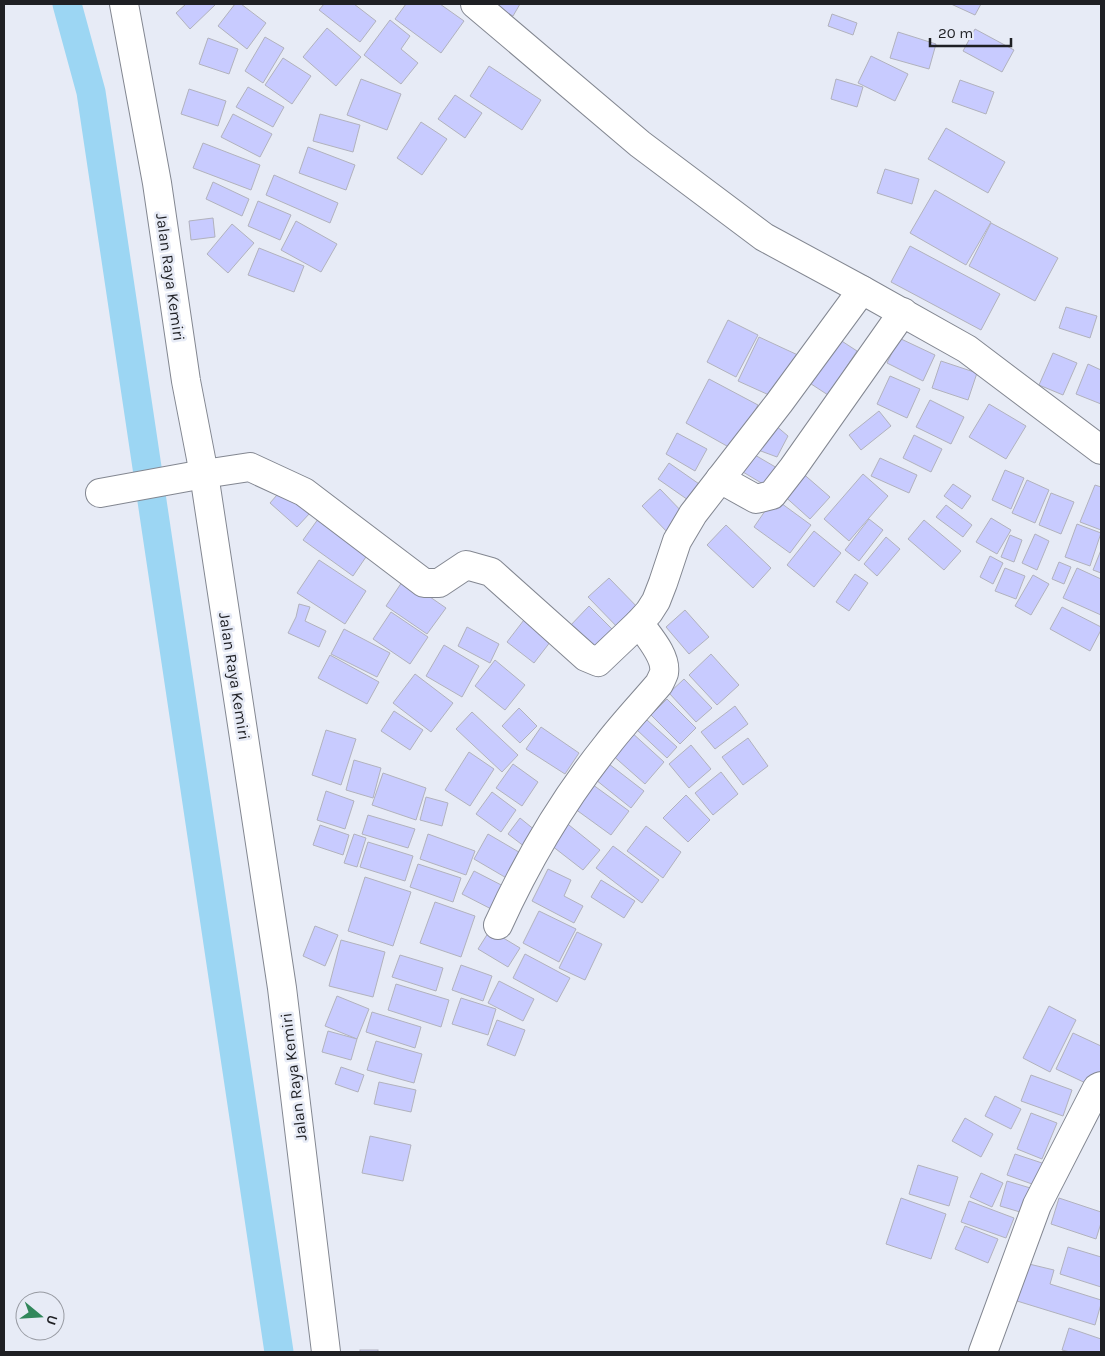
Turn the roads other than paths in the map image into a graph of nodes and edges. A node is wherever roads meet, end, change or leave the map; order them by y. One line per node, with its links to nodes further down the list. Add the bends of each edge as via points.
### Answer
1 (124, 4): 6 (street, Jalan Raya Kemiri)
2 (474, 4): 3 (street, via 640,144 764,237)
3 (862, 290): 4 (street); 7 (street)
4 (903, 312): 5 (street, via 967,349); 7 (street, via 772,495 756,499)
5 (1101, 450)
6 (204, 474): 8 (street); 9 (street, via 250,467 304,492 424,583 439,583 466,565 491,572 586,657 598,662); 12 (street, Jalan Raya Kemiri, via 282,988)
7 (720, 479): 9 (street, via 677,541 656,601)
8 (110, 491)
9 (639, 623): 10 (street, via 662,656 664,674 573,790 533,855)
10 (498, 924)
11 (1101, 1086): 13 (street, via 1097,1088 1037,1205)
12 (326, 1352)
13 (983, 1352)

